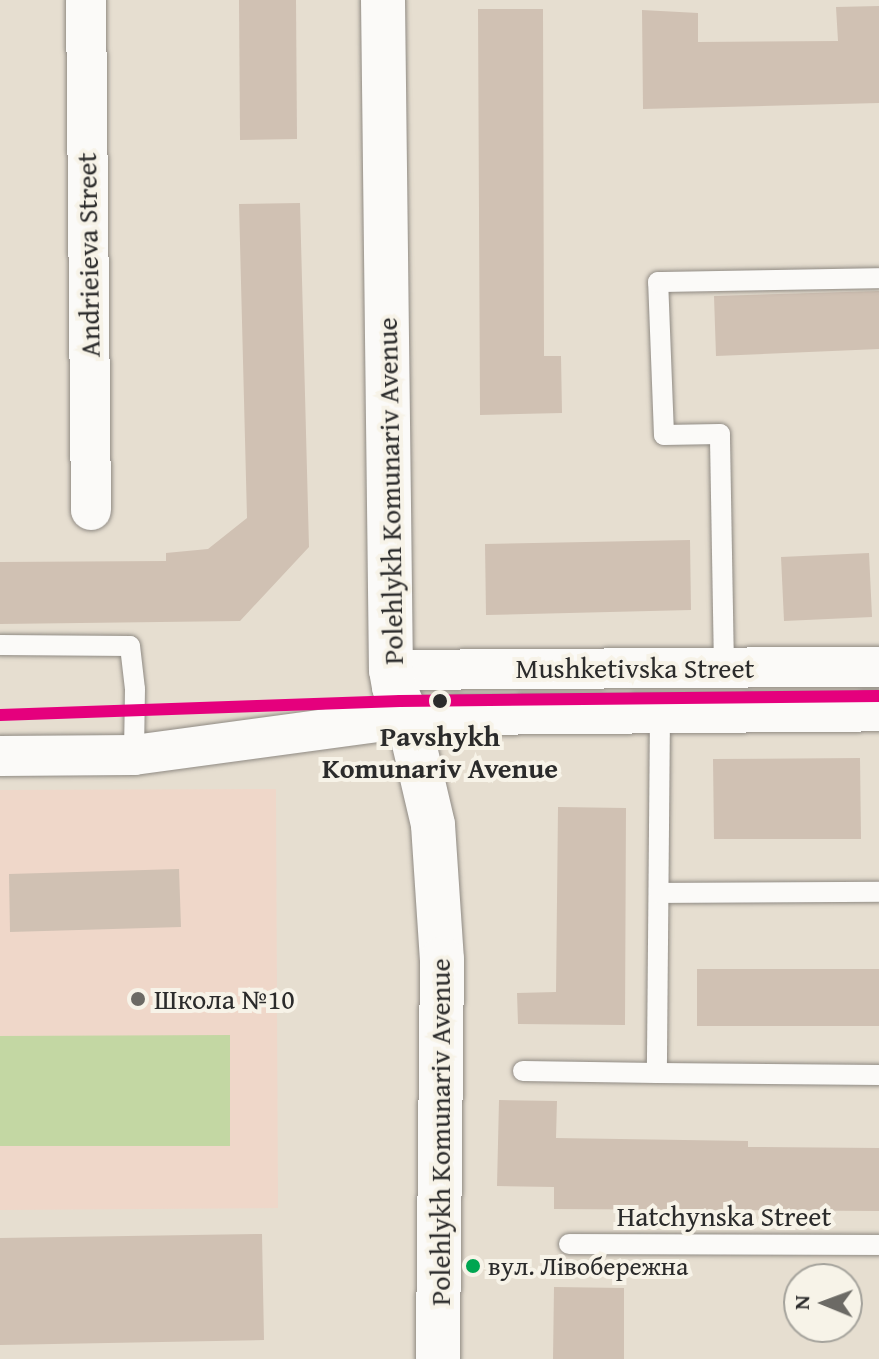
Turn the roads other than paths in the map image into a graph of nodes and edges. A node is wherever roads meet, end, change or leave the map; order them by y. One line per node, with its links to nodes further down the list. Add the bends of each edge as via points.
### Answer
1 (86, 0): 4 (street, Andrieieva Street)
2 (383, 0): 8 (main road, Polehlykh Komunariv Avenue)
3 (879, 278): 7 (lane, via 658,282 664,435 720,434)
4 (91, 510)
5 (0, 645): 12 (lane, via 130,646)
6 (879, 667): 7 (street, Mushketivska Street)
7 (724, 668): 8 (street, Mushketivska Street)
8 (391, 670): 11 (main road, Polehlykh Komunariv Avenue)
9 (879, 711): 10 (street, Mushketivska Street)
10 (660, 713): 11 (street, Mushketivska Street); 15 (lane)
11 (408, 718): 12 (street, Mushketivska Street); 21 (main road, Polehlykh Komunariv Avenue, via 433,825 442,959)
12 (134, 755): 13 (street, Mushketivska Street)
13 (0, 756)
14 (879, 892): 15 (lane)
15 (659, 893): 17 (lane)
16 (523, 1071): 17 (lane)
17 (657, 1073): 18 (lane)
18 (879, 1075)
19 (569, 1244): 20 (lane, Hatchynska Street)
20 (879, 1245)
21 (438, 1359)

